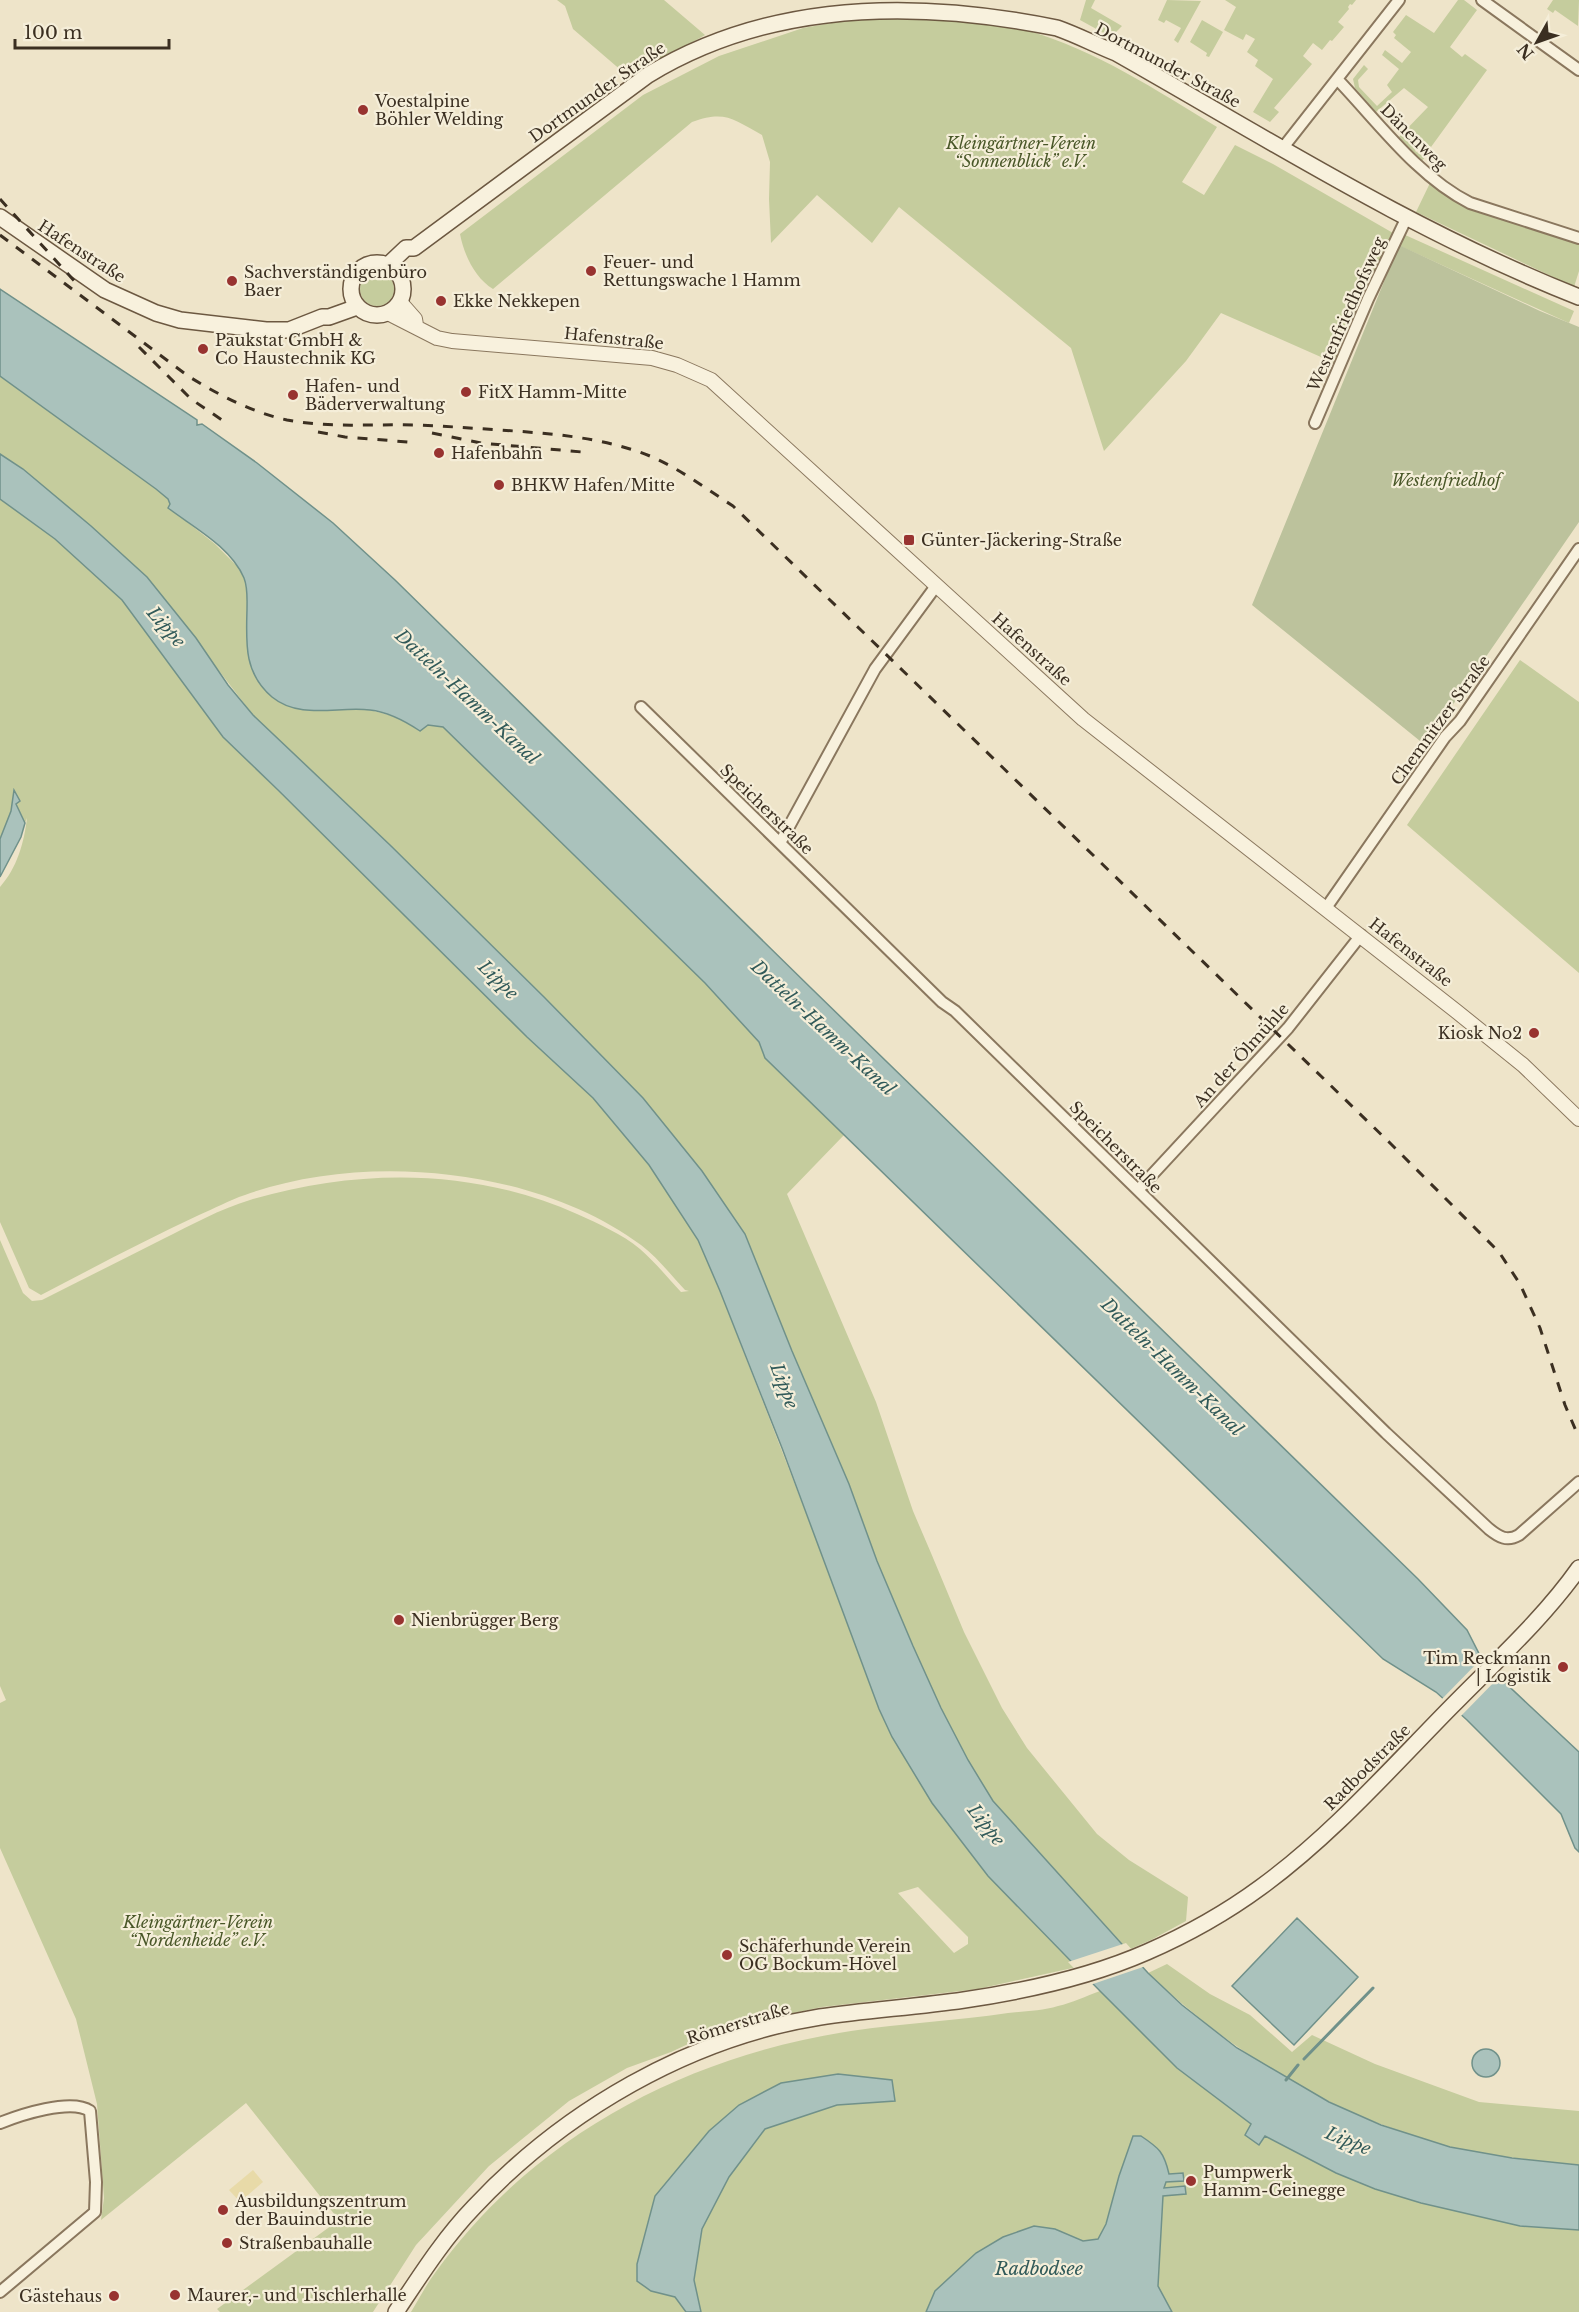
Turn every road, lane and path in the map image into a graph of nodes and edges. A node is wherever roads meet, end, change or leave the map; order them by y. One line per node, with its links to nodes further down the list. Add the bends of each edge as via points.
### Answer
1 (1399, 0): 4 (street)
2 (1482, 0): 3 (street)
3 (1579, 70)
4 (1338, 80): 5 (street); 8 (street, Dänenweg, via 1427,174 1455,195)
5 (1282, 148): 7 (main road, Dortmunder Straße); 9 (main road, Dortmunder Straße, via 1116,53 1057,28 1006,13 944,3 844,5 762,22 672,60 414,248 406,248)
6 (0, 217): 11 (main road, Hafenstraße, via 105,290 156,313 190,321 289,330 322,317 324,310)
7 (1406, 219): 10 (main road, Dortmunder Straße); 15 (street, Westenfriedhofsweg)
8 (1579, 238)
9 (393, 269): 11 (main road, via 380,263 364,266 353,277); 12 (main road, via 402,284)
10 (1579, 297)
11 (354, 300): 13 (main road, via 371,315)
12 (400, 302): 13 (main road); 14 (street, Hafenstraße)
13 (388, 313): 14 (street, Hafenstraße)
14 (416, 325): 17 (street, Hafenstraße, via 437,338 452,341 651,358 700,374 739,404)
15 (1315, 423)
16 (1579, 549): 20 (street, Chemnitzer Straße)
17 (936, 586): 19 (street, via 875,669); 20 (street, Hafenstraße, via 1083,719)
18 (640, 706): 19 (street, Speicherstraße)
19 (780, 843): 23 (street, Speicherstraße)
20 (1326, 908): 21 (street, Hafenstraße)
21 (1361, 936): 22 (street, Hafenstraße, via 1523,1065); 23 (street, An der Ölmühle, via 1288,1028)
22 (1579, 1119)
23 (1138, 1190): 24 (street, Speicherstraße, via 1498,1537 1513,1539 1519,1535)
24 (1579, 1482)
25 (1579, 1568): 26 (main road, Radbodstraße, via 1498,1659 1334,1825 1262,1887)
26 (1148, 1951): 29 (main road, Römerstraße, via 1080,1975 967,2000 818,2018 731,2040 676,2062 617,2092 558,2132 505,2176 454,2229)
27 (0, 2123): 28 (street, via 27,2112 75,2106 90,2111 96,2182 95,2212)
28 (0, 2292)
29 (396, 2312)

